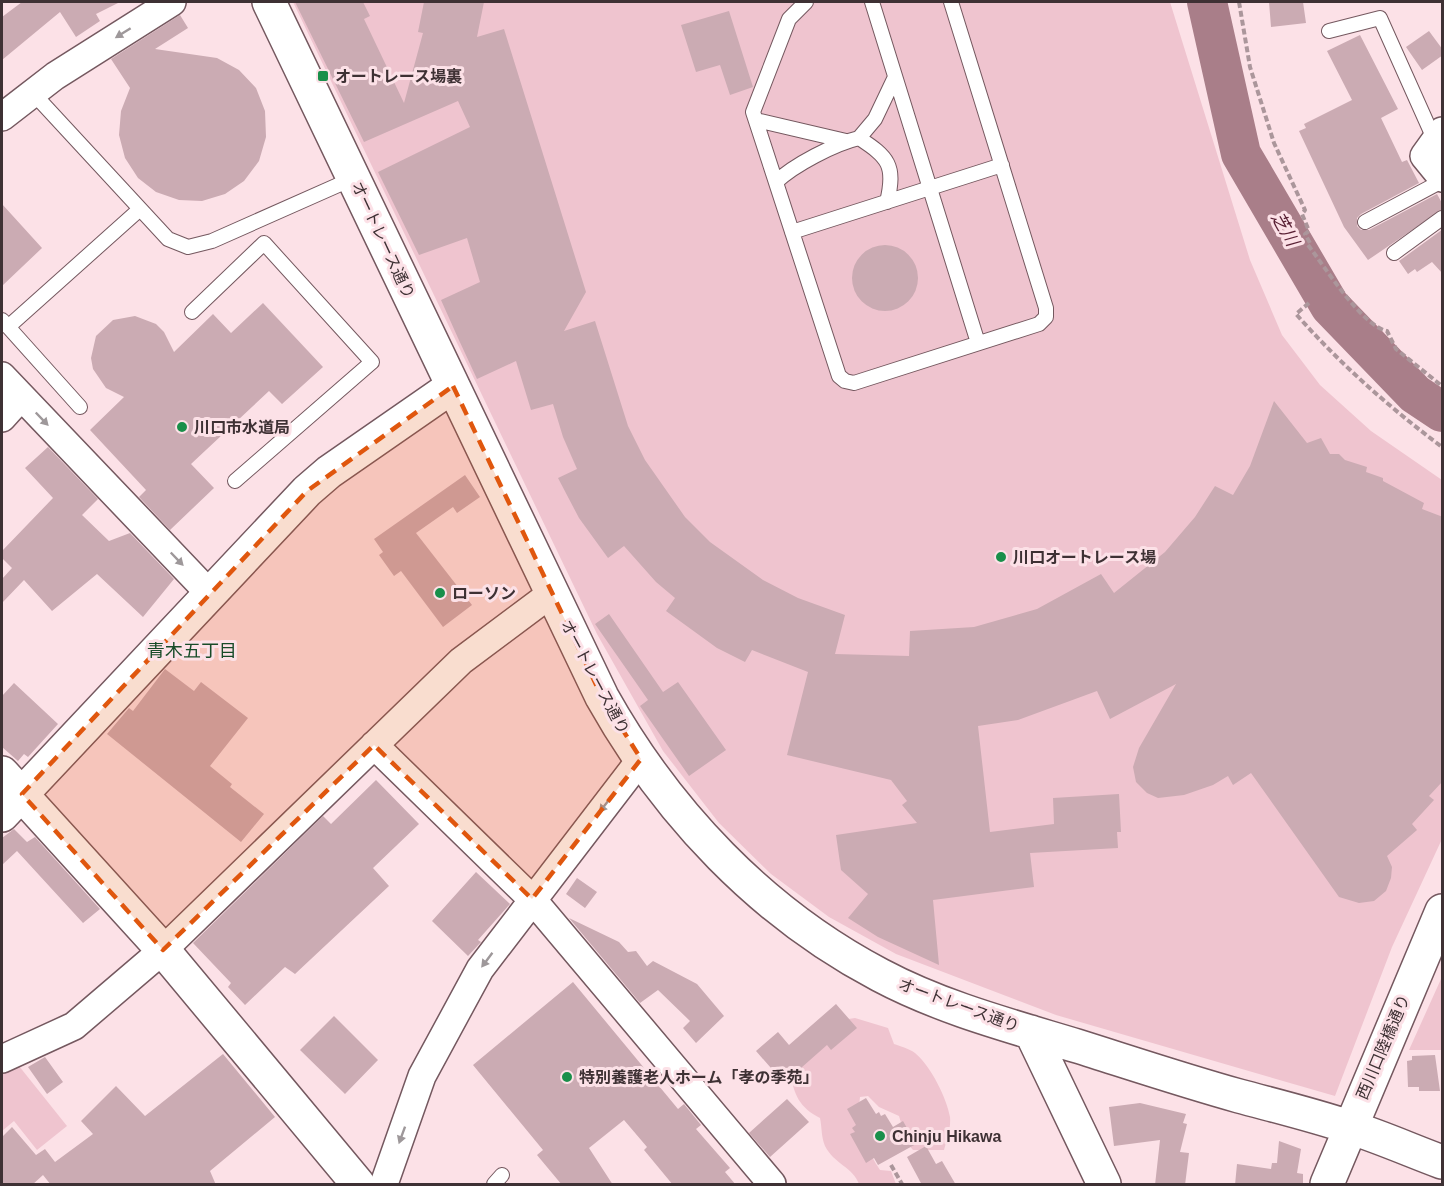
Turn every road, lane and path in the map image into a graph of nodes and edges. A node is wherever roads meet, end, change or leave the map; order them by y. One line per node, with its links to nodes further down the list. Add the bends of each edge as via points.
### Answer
1 (172, 2): 9 (street, one-way to 9, via 55,75)
2 (269, 2): 15 (street, オートレース通り)
3 (806, 2): 11 (lane, via 789,19 753,112)
4 (872, 2): 8 (lane)
5 (951, 2): 14 (lane)
6 (1239, 2): 33 (path, via 1250,67 1274,143 1305,210 1302,214 1309,231 1305,234 1308,245 1358,309 1379,330 1388,332 1396,349)
7 (1329, 31): 12 (lane, via 1380,18)
8 (895, 77): 13 (lane, via 875,119); 18 (lane)
9 (33, 93): 10 (street); 20 (lane)
10 (2, 117)
11 (756, 120): 13 (lane); 17 (lane)
12 (1439, 136): 16 (street, via 1424,156)
13 (852, 139): 17 (lane, via 785,174); 19 (lane, via 880,152 889,164 891,183)
14 (1002, 165): 18 (lane); 30 (lane, via 1046,317 1039,324)
15 (354, 178): 22 (lane); 32 (street, オートレース通り)
16 (1443, 179): 23 (lane)
17 (776, 183): 24 (lane)
18 (929, 188): 19 (lane); 30 (lane)
19 (886, 202): 24 (lane)
20 (140, 209): 22 (lane, via 168,239 188,247 212,241); 29 (lane)
21 (1443, 218): 26 (lane)
22 (257, 220): 25 (lane)
23 (1365, 222)
24 (792, 232): 30 (lane, via 839,376 845,381 854,383)
25 (264, 243): 28 (lane); 38 (lane, via 372,362)
26 (1394, 253)
27 (1309, 303): 37 (path, via 1296,314 1323,345 1404,418)
28 (192, 312)
29 (5, 324): 35 (lane)
30 (978, 344)
31 (2, 376): 34 (street)
32 (453, 386): 39 (street, via 329,472); 40 (street, オートレース通り)
33 (1443, 386)
34 (21, 397): 36 (street); 39 (street, one-way to 39)
35 (80, 407)
36 (2, 417)
37 (1443, 447)
38 (235, 481)
39 (209, 593): 43 (street)
40 (552, 593): 41 (street, via 461,661); 42 (street, オートレース通り, via 602,697)
41 (374, 745): 44 (street); 46 (street)
42 (641, 759): 44 (street, one-way to 44); 47 (street, オートレース通り, via 732,869 808,931 915,992)
43 (8, 794): 46 (street)
44 (532, 899): 53 (street, one-way to 53, via 480,969 422,1076); 54 (street)
45 (1443, 911): 49 (street, 西川口陸橋通り)
46 (164, 950): 48 (street, via 74,1026); 52 (street)
47 (1031, 1032): 49 (street); 56 (street, オートレース通り)
48 (2, 1059)
49 (1350, 1127): 50 (street); 57 (street, 西川口陸橋通り)
50 (1443, 1162)
51 (891, 1166): 55 (path)
52 (358, 1185)
53 (384, 1185)
54 (772, 1185)
55 (902, 1185)
56 (1104, 1185)
57 (1327, 1185)

